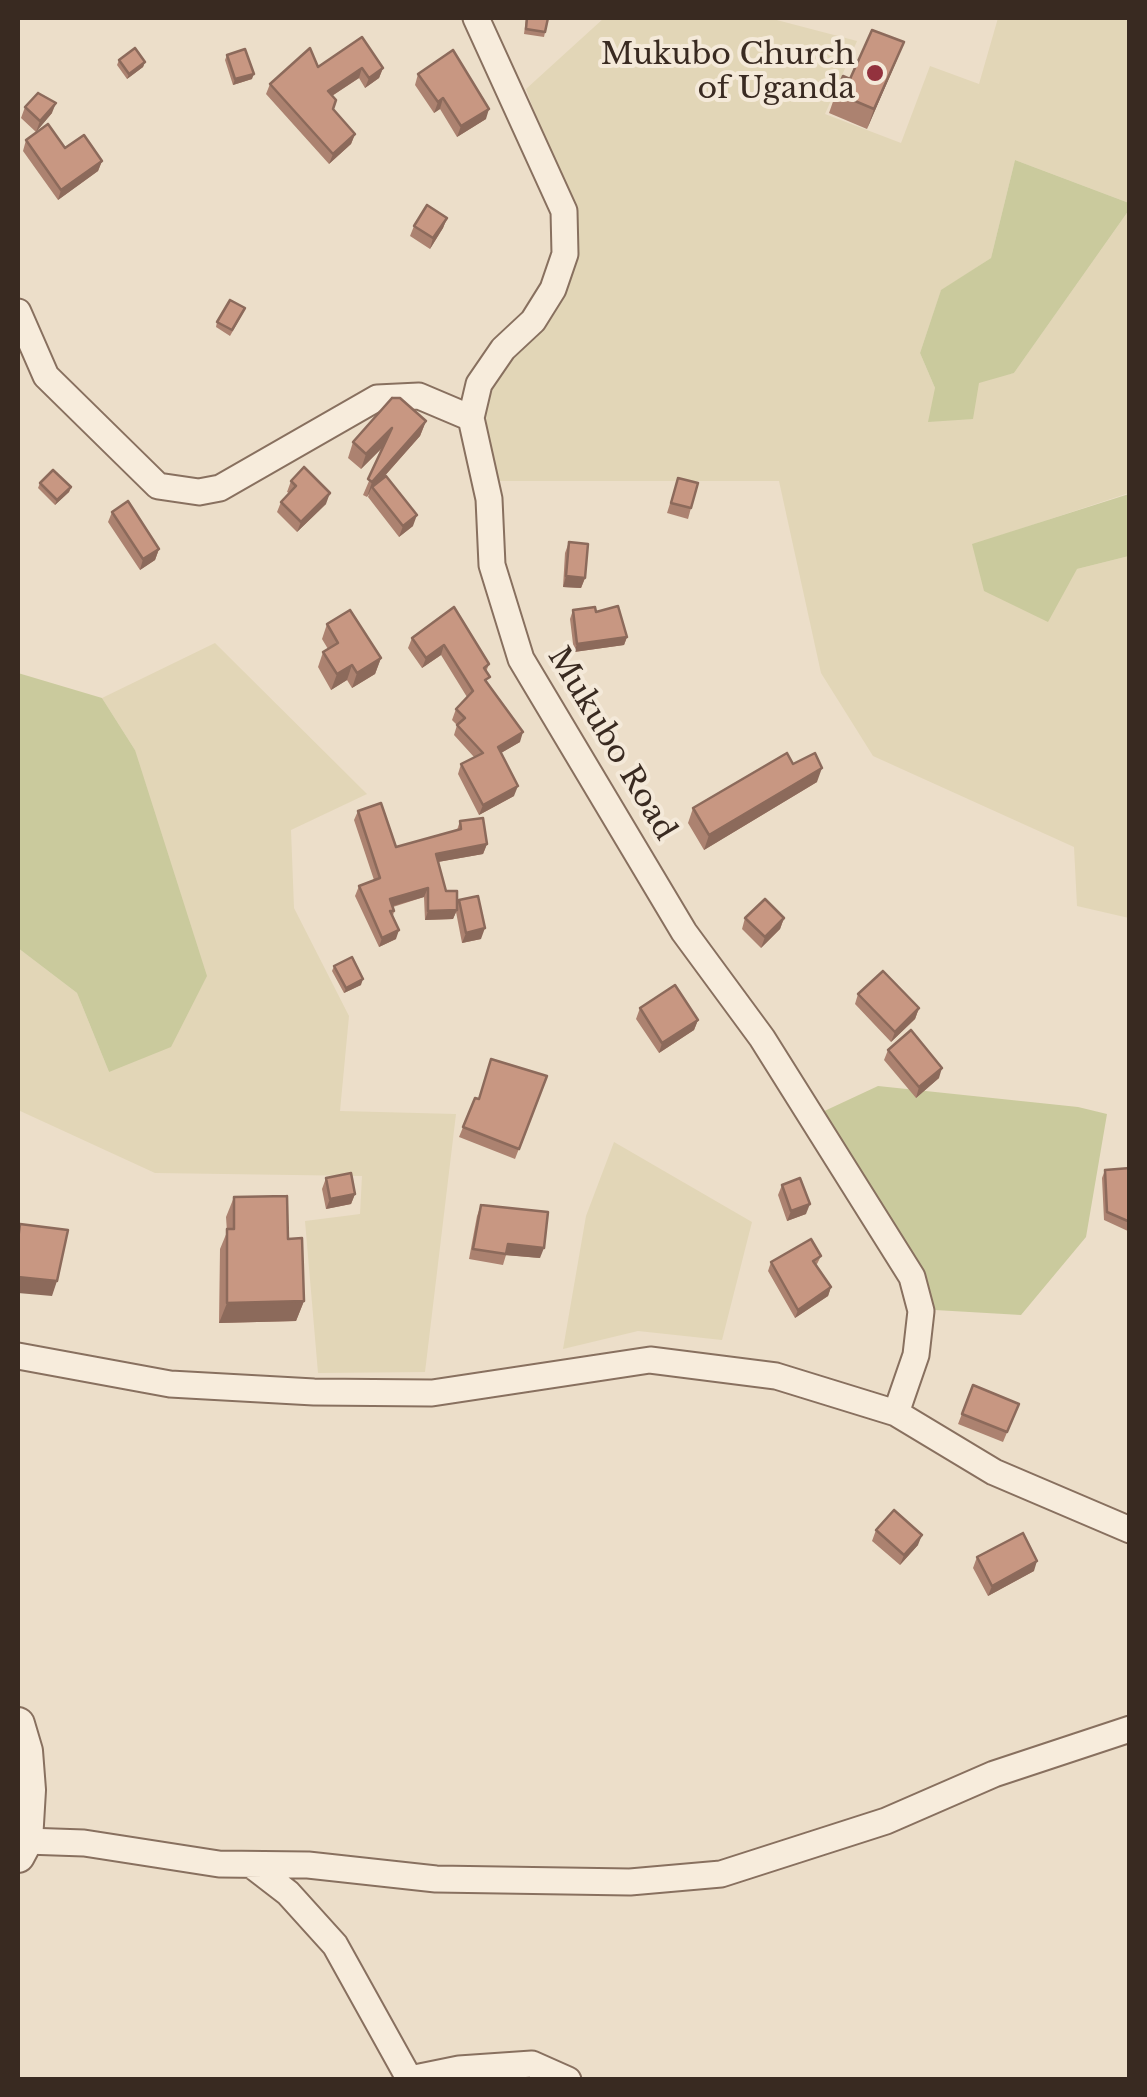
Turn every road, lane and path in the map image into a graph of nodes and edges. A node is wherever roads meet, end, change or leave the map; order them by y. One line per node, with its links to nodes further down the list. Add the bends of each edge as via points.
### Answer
1 (476, 18): 3 (street, via 564,211 565,254 533,321 480,384)
2 (18, 312): 3 (street, via 46,376 158,486 220,488 377,398 419,396)
3 (471, 418): 5 (street, Mukubo Road, via 489,499 492,565 521,660 684,932 762,1038 912,1277 920,1311 916,1355)
4 (18, 1356): 5 (street, via 170,1384 432,1393 650,1360 776,1376)
5 (896, 1413): 6 (street, via 994,1472)
6 (1130, 1530)
7 (18, 1724): 9 (street, via 29,1790)
8 (1130, 1729): 10 (street, via 994,1774 886,1821 721,1874 630,1882 436,1879)
9 (22, 1848): 10 (street, via 84,1843)
10 (253, 1866): 11 (street, via 335,1945)
11 (410, 2079): 12 (street, via 532,2064)
12 (568, 2080)

